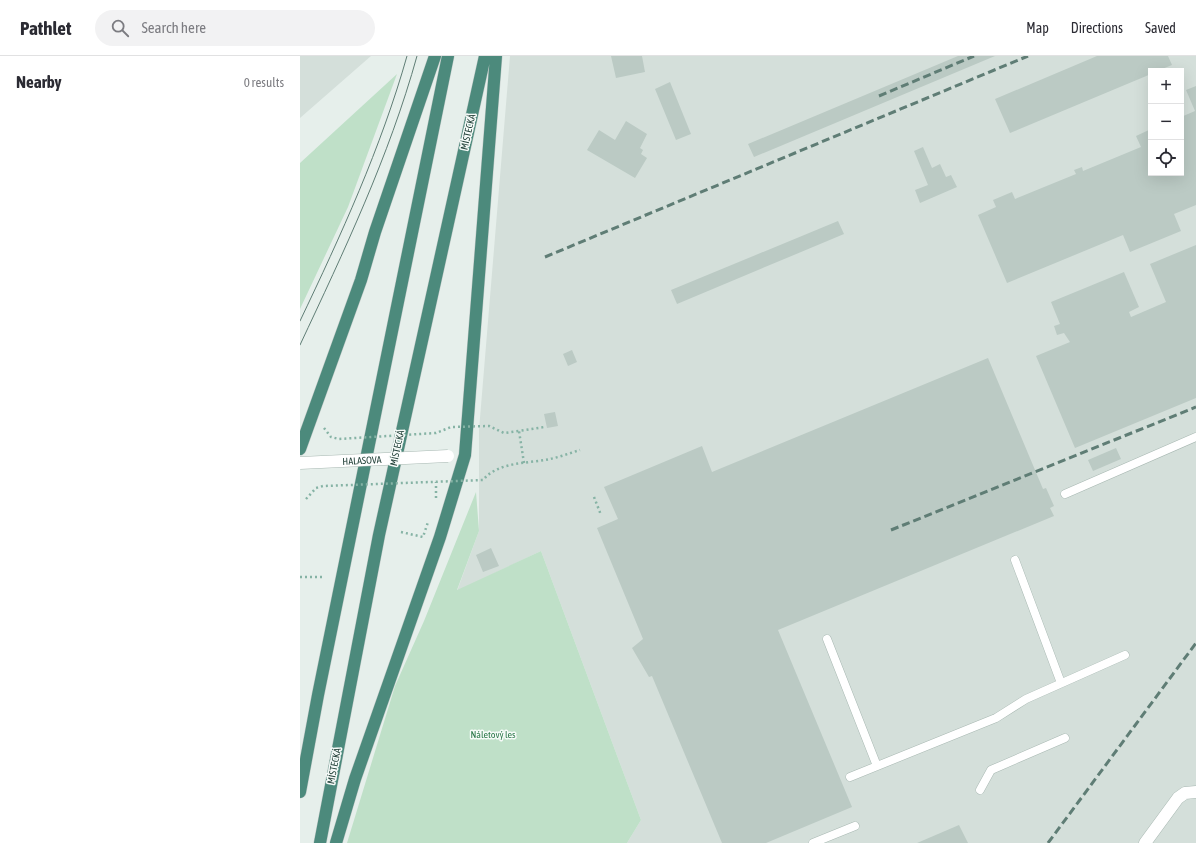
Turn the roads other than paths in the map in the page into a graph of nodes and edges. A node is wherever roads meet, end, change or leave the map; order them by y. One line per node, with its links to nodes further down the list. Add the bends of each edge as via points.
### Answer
1 (435, 56): 6 (highway, via 361,280)
2 (448, 56): 18 (highway)
3 (485, 56): 21 (highway, MÍSTECKÁ, via 379,535)
4 (496, 56): 22 (highway, via 465,455 437,546 355,779)
5 (1196, 437): 9 (lane)
6 (300, 449)
7 (448, 456): 8 (street, HALASOVA, bridge)
8 (300, 463)
9 (1065, 494)
10 (1015, 560): 13 (lane)
11 (827, 639): 15 (lane)
12 (1125, 654): 13 (lane)
13 (1061, 683): 15 (lane, via 1026,699 996,718)
14 (1064, 738): 17 (lane, via 992,770)
15 (877, 766): 16 (lane)
16 (850, 777)
17 (980, 790)
18 (300, 792)
19 (1196, 792): 24 (street, via 1185,793 1178,798)
20 (855, 826): 23 (lane)
21 (320, 843)
22 (336, 843)
23 (813, 843)
24 (1145, 843)

